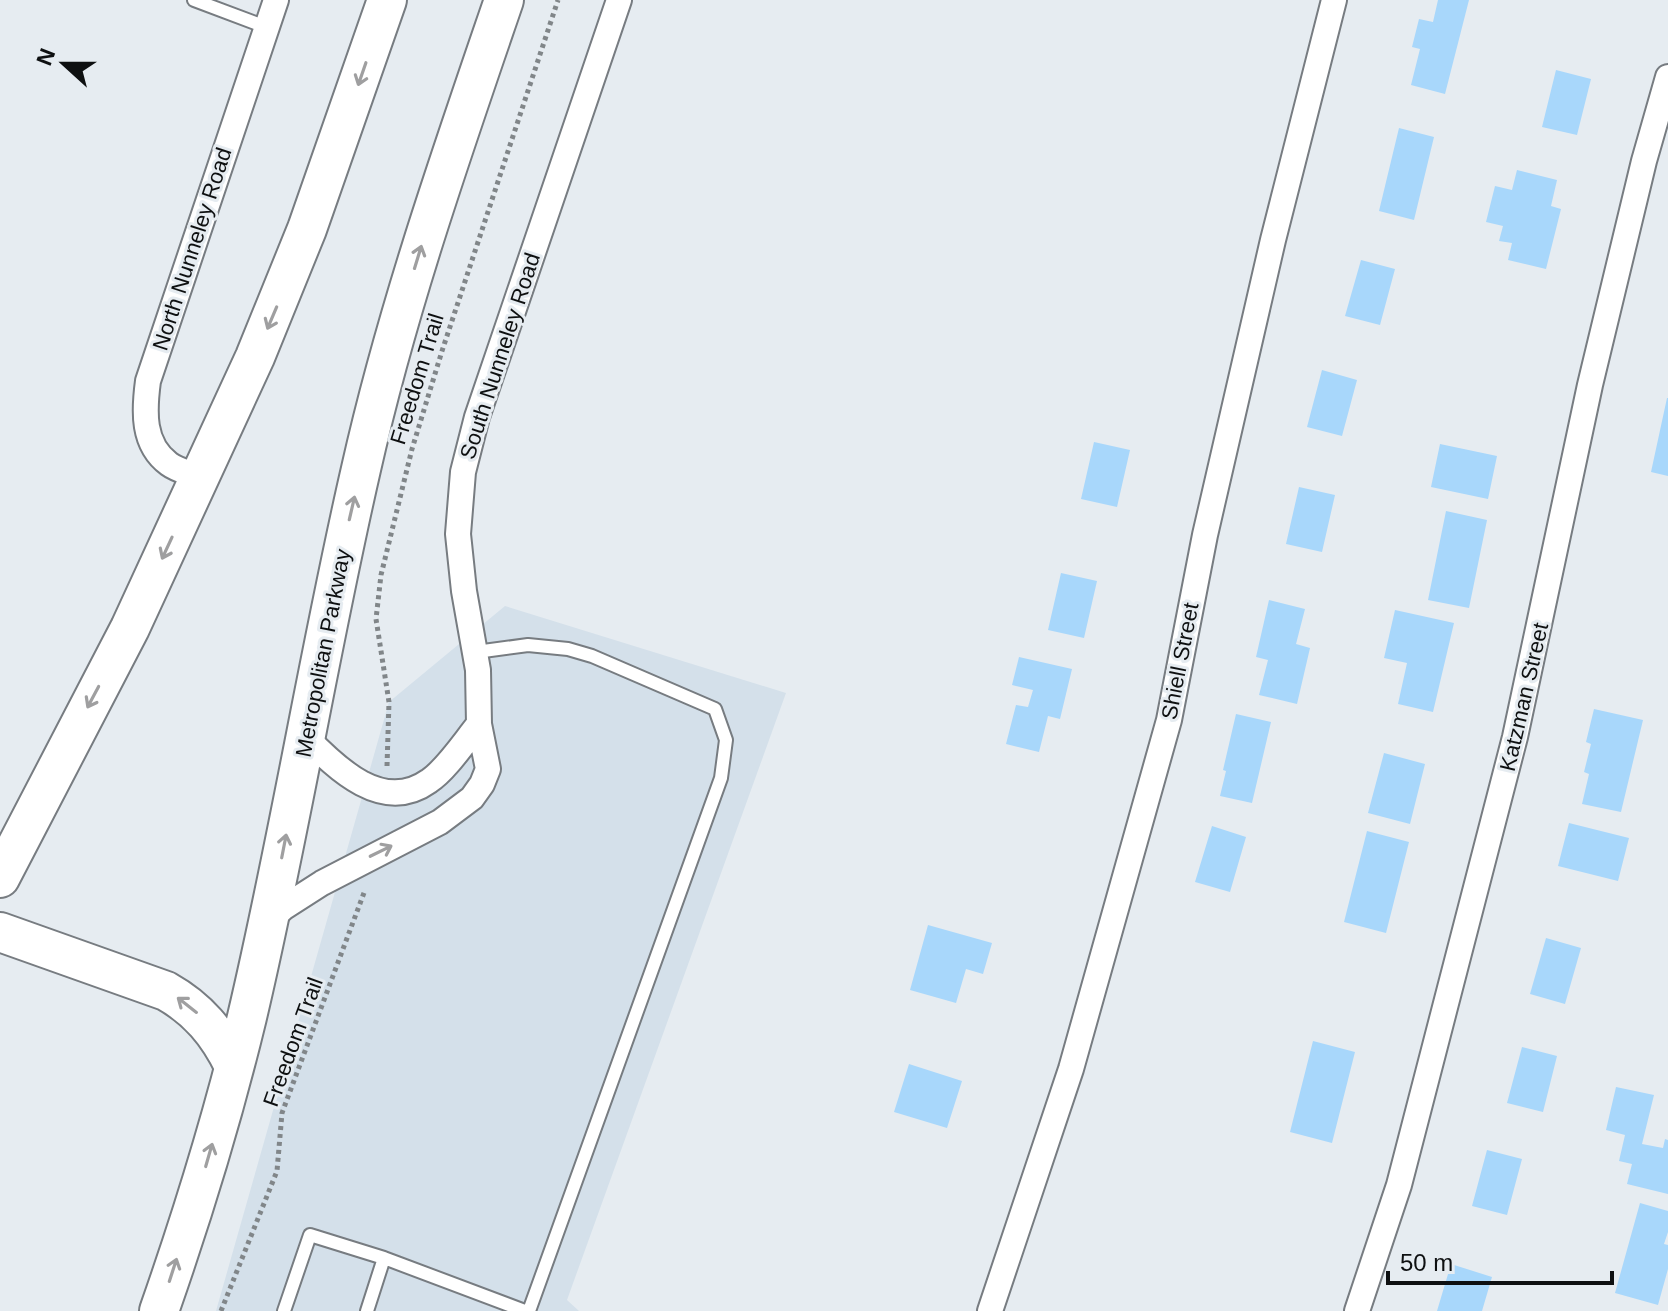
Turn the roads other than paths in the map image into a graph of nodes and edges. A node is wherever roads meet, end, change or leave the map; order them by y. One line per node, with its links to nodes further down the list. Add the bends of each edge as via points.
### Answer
1 (194, 0): 7 (lane)
2 (276, 0): 7 (street, North Nunneley Road)
3 (387, 0): 9 (main road, one-way to 9, via 287,281)
4 (504, 0): 12 (main road, Metropolitan Parkway, one-way to 4, via 354,497 393,340)
5 (619, 0): 10 (street, South Nunneley Road, via 463,472 460,564)
6 (1334, 0): 22 (street, Shiell Street, via 1205,535 1169,720 1071,1069)
7 (266, 27): 9 (street, North Nunneley Road, via 147,393 145,428 154,447 169,465)
8 (1668, 77): 23 (street, Katzman Street, via 1590,385 1512,751 1399,1185)
9 (199, 477): 13 (main road, one-way to 13, via 130,628)
10 (476, 652): 11 (street, South Nunneley Road); 21 (lane, via 546,645 592,656 715,709 726,740 721,778)
11 (479, 724): 12 (street, via 430,781 396,793 360,783); 14 (street, South Nunneley Road, one-way to 11, via 322,883 440,822 472,798 488,769)
12 (306, 737): 14 (main road, Metropolitan Parkway, one-way to 12)
13 (0, 878)
14 (268, 922): 16 (main road, Metropolitan Parkway)
15 (0, 932): 16 (main road, one-way to 15, via 211,1027 183,1000)
16 (234, 1066): 18 (main road, Metropolitan Parkway, one-way to 16)
17 (384, 1258): 19 (lane, via 310,1235); 20 (lane); 21 (lane)
18 (159, 1311)
19 (284, 1311)
20 (367, 1311)
21 (527, 1311)
22 (990, 1311)
23 (1357, 1311)

